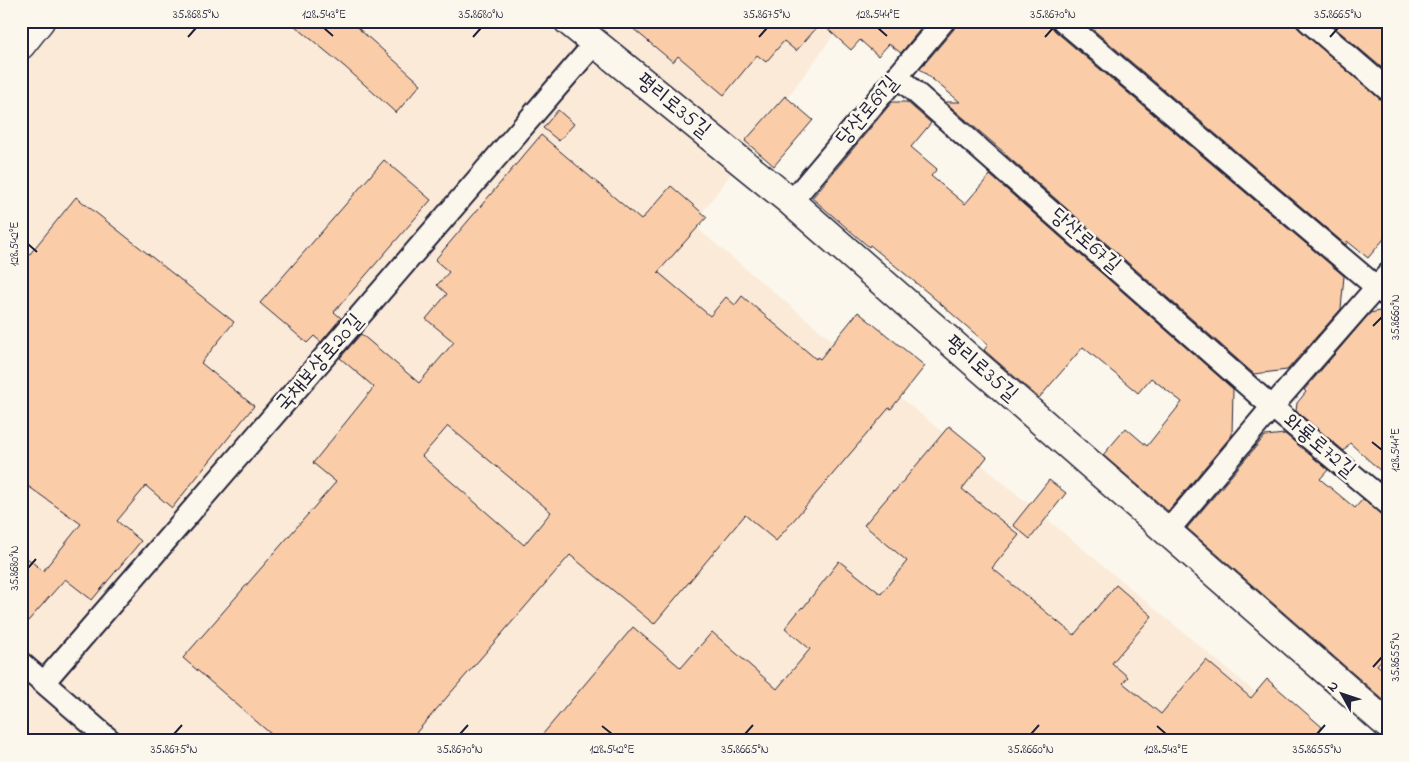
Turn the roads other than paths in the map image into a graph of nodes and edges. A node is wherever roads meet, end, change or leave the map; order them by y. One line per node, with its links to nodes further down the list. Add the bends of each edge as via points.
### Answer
1 (568, 21): 5 (street, 평리로35길)
2 (944, 21): 6 (street, 당산로69길)
3 (1063, 21): 9 (street)
4 (1308, 21): 7 (street)
5 (595, 44): 8 (street, 평리로35길); 14 (street, 국채보상로20길)
6 (897, 76): 8 (street, 당산로69길); 10 (street, 당산로67길)
7 (1388, 90)
8 (791, 202): 12 (street, 평리로35길)
9 (1384, 286): 10 (street)
10 (1272, 406): 11 (street, 와룡로72길); 12 (street)
11 (1388, 504)
12 (1167, 532): 15 (street, 평리로35길)
13 (21, 663): 14 (street)
14 (44, 682): 16 (street)
15 (1388, 725)
16 (111, 741)

